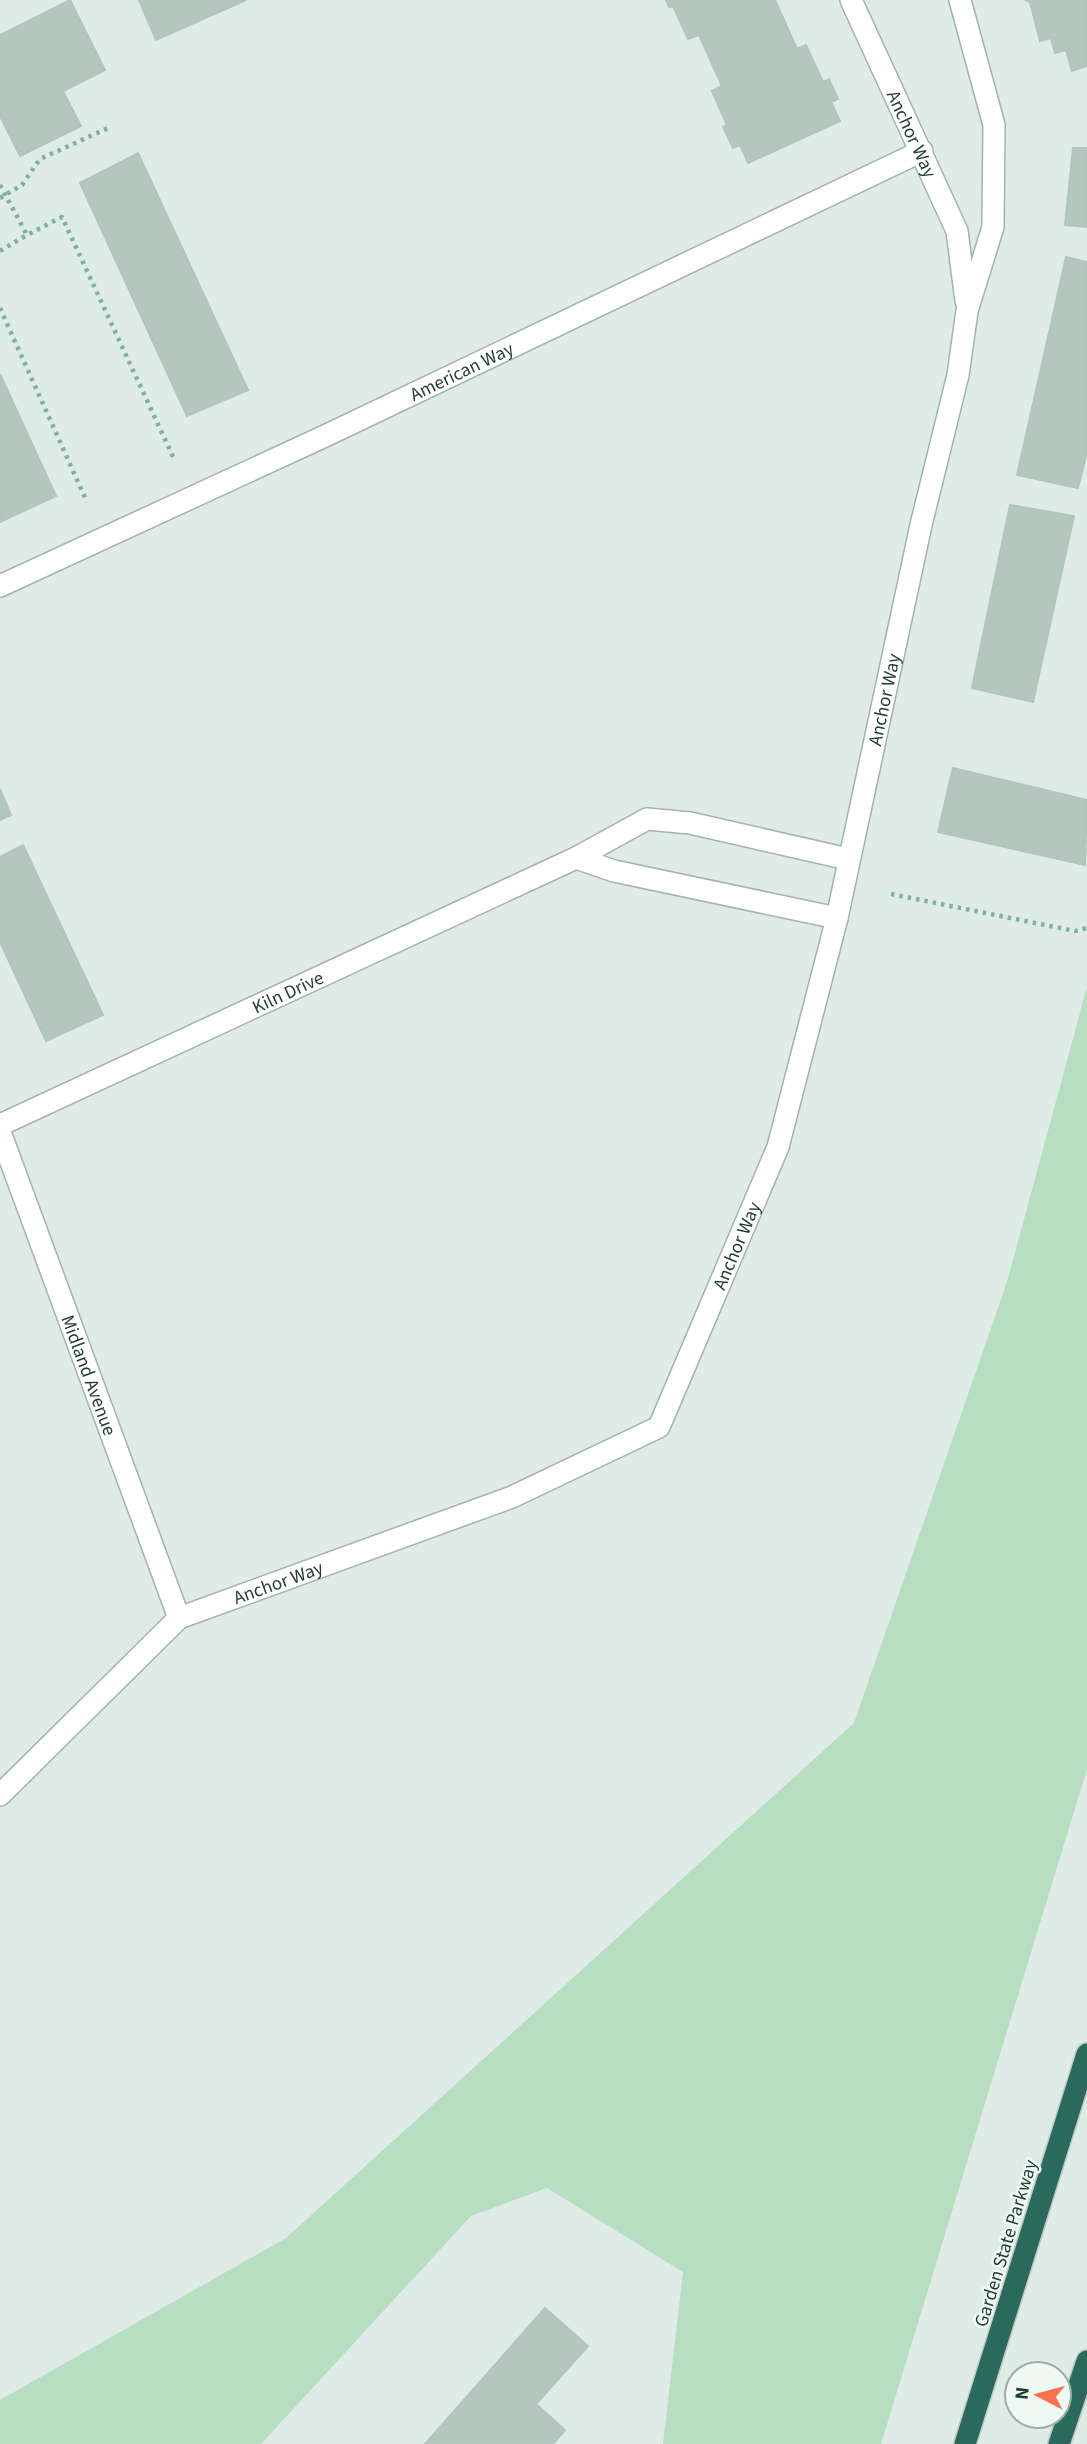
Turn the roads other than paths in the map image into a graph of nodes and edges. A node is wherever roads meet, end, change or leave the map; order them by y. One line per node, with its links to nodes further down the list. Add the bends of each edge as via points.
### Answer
1 (851, 0): 3 (street, Anchor Way)
2 (960, 0): 4 (street, Anchor Way, via 993,125 993,228)
3 (922, 151): 4 (street, Anchor Way, via 957,231); 5 (street, American Way)
4 (967, 310): 7 (street, Anchor Way, via 958,375)
5 (0, 586)
6 (576, 858): 7 (street, Kiln Drive, via 647,819 690,823); 8 (street, via 614,871); 9 (street, Kiln Drive)
7 (848, 859): 8 (street, Anchor Way)
8 (837, 918): 11 (street, Anchor Way, via 778,1147 659,1427 512,1497)
9 (0, 1125)
10 (0, 1132): 11 (street, Midland Avenue)
11 (179, 1618): 12 (street, Anchor Way)
12 (0, 1795)
13 (1087, 2054): 15 (highway, Garden State Parkway)
14 (1087, 2361): 16 (highway)
15 (965, 2444)
16 (1059, 2444)

